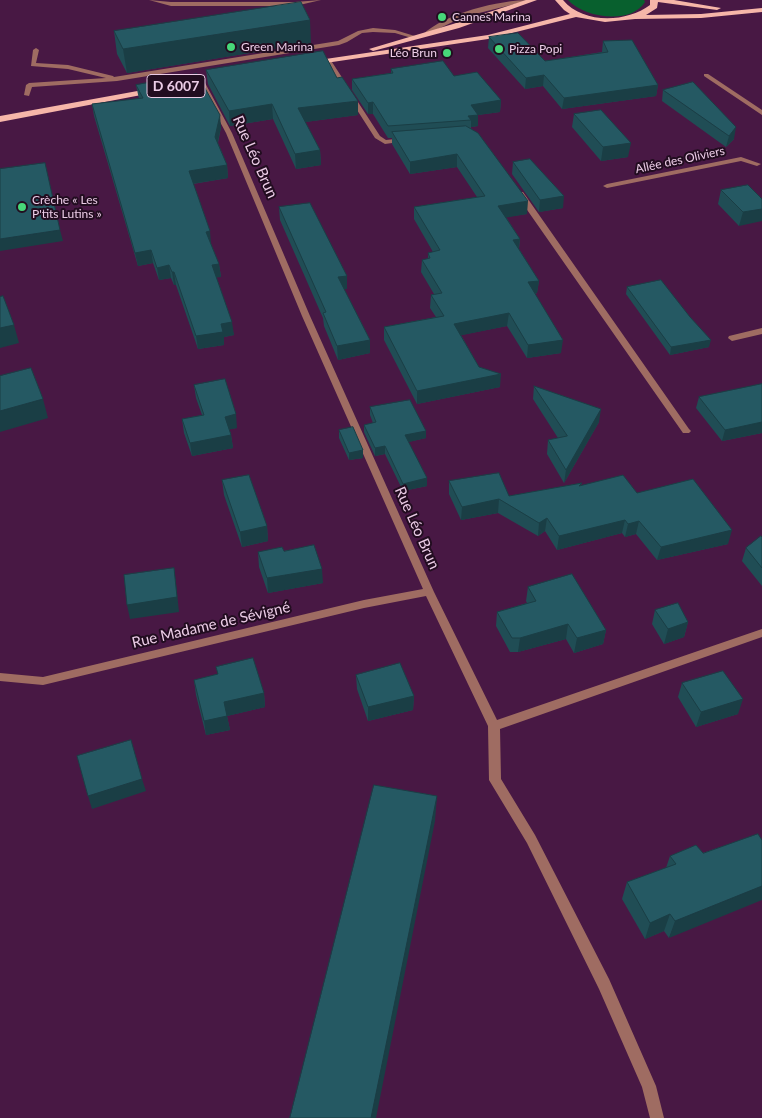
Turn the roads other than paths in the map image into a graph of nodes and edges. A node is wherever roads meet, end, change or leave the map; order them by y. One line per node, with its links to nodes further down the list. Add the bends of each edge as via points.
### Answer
1 (152, 0): 2 (street, via 171,4 295,4)
2 (318, 0)
3 (528, 0): 12 (street, via 477,11 437,26)
4 (533, 0): 12 (main road)
5 (559, 0): 10 (main road)
6 (654, 0): 11 (main road, via 649,12)
7 (658, 0): 9 (main road)
8 (762, 10): 9 (main road)
9 (752, 11): 11 (main road)
10 (577, 14): 11 (main road, via 612,20); 15 (main road, via 488,37)
11 (638, 17)
12 (425, 35): 13 (main road)
13 (415, 37): 15 (main road); 19 (street, via 393,30 359,32 339,44)
14 (36, 50): 19 (street, via 33,65 68,67)
15 (352, 57): 16 (main road)
16 (328, 60): 17 (main road); 27 (street, via 377,137 385,142)
17 (299, 65)
18 (706, 74): 25 (street)
19 (117, 79): 24 (street, via 29,85)
20 (211, 80): 21 (main road, D 6007)
21 (201, 81): 22 (main road, D 6007); 34 (street, Rue Léo Brun, via 229,133)
22 (192, 83)
23 (163, 88): 26 (main road, D 6007)
24 (27, 95)
25 (762, 114)
26 (0, 119)
27 (412, 139)
28 (760, 164): 30 (street, Allée des Oliviers, via 741,159)
29 (515, 186): 33 (street)
30 (607, 186)
31 (762, 330): 32 (street)
32 (732, 338)
33 (686, 431)
34 (429, 592): 36 (street, Rue Madame de Sévigné, via 364,604 43,681); 37 (street, Rue Léo Brun)
35 (762, 633): 37 (street)
36 (0, 677)
37 (494, 726): 38 (street, via 495,780 532,839 604,984 649,1086)
38 (657, 1118)

